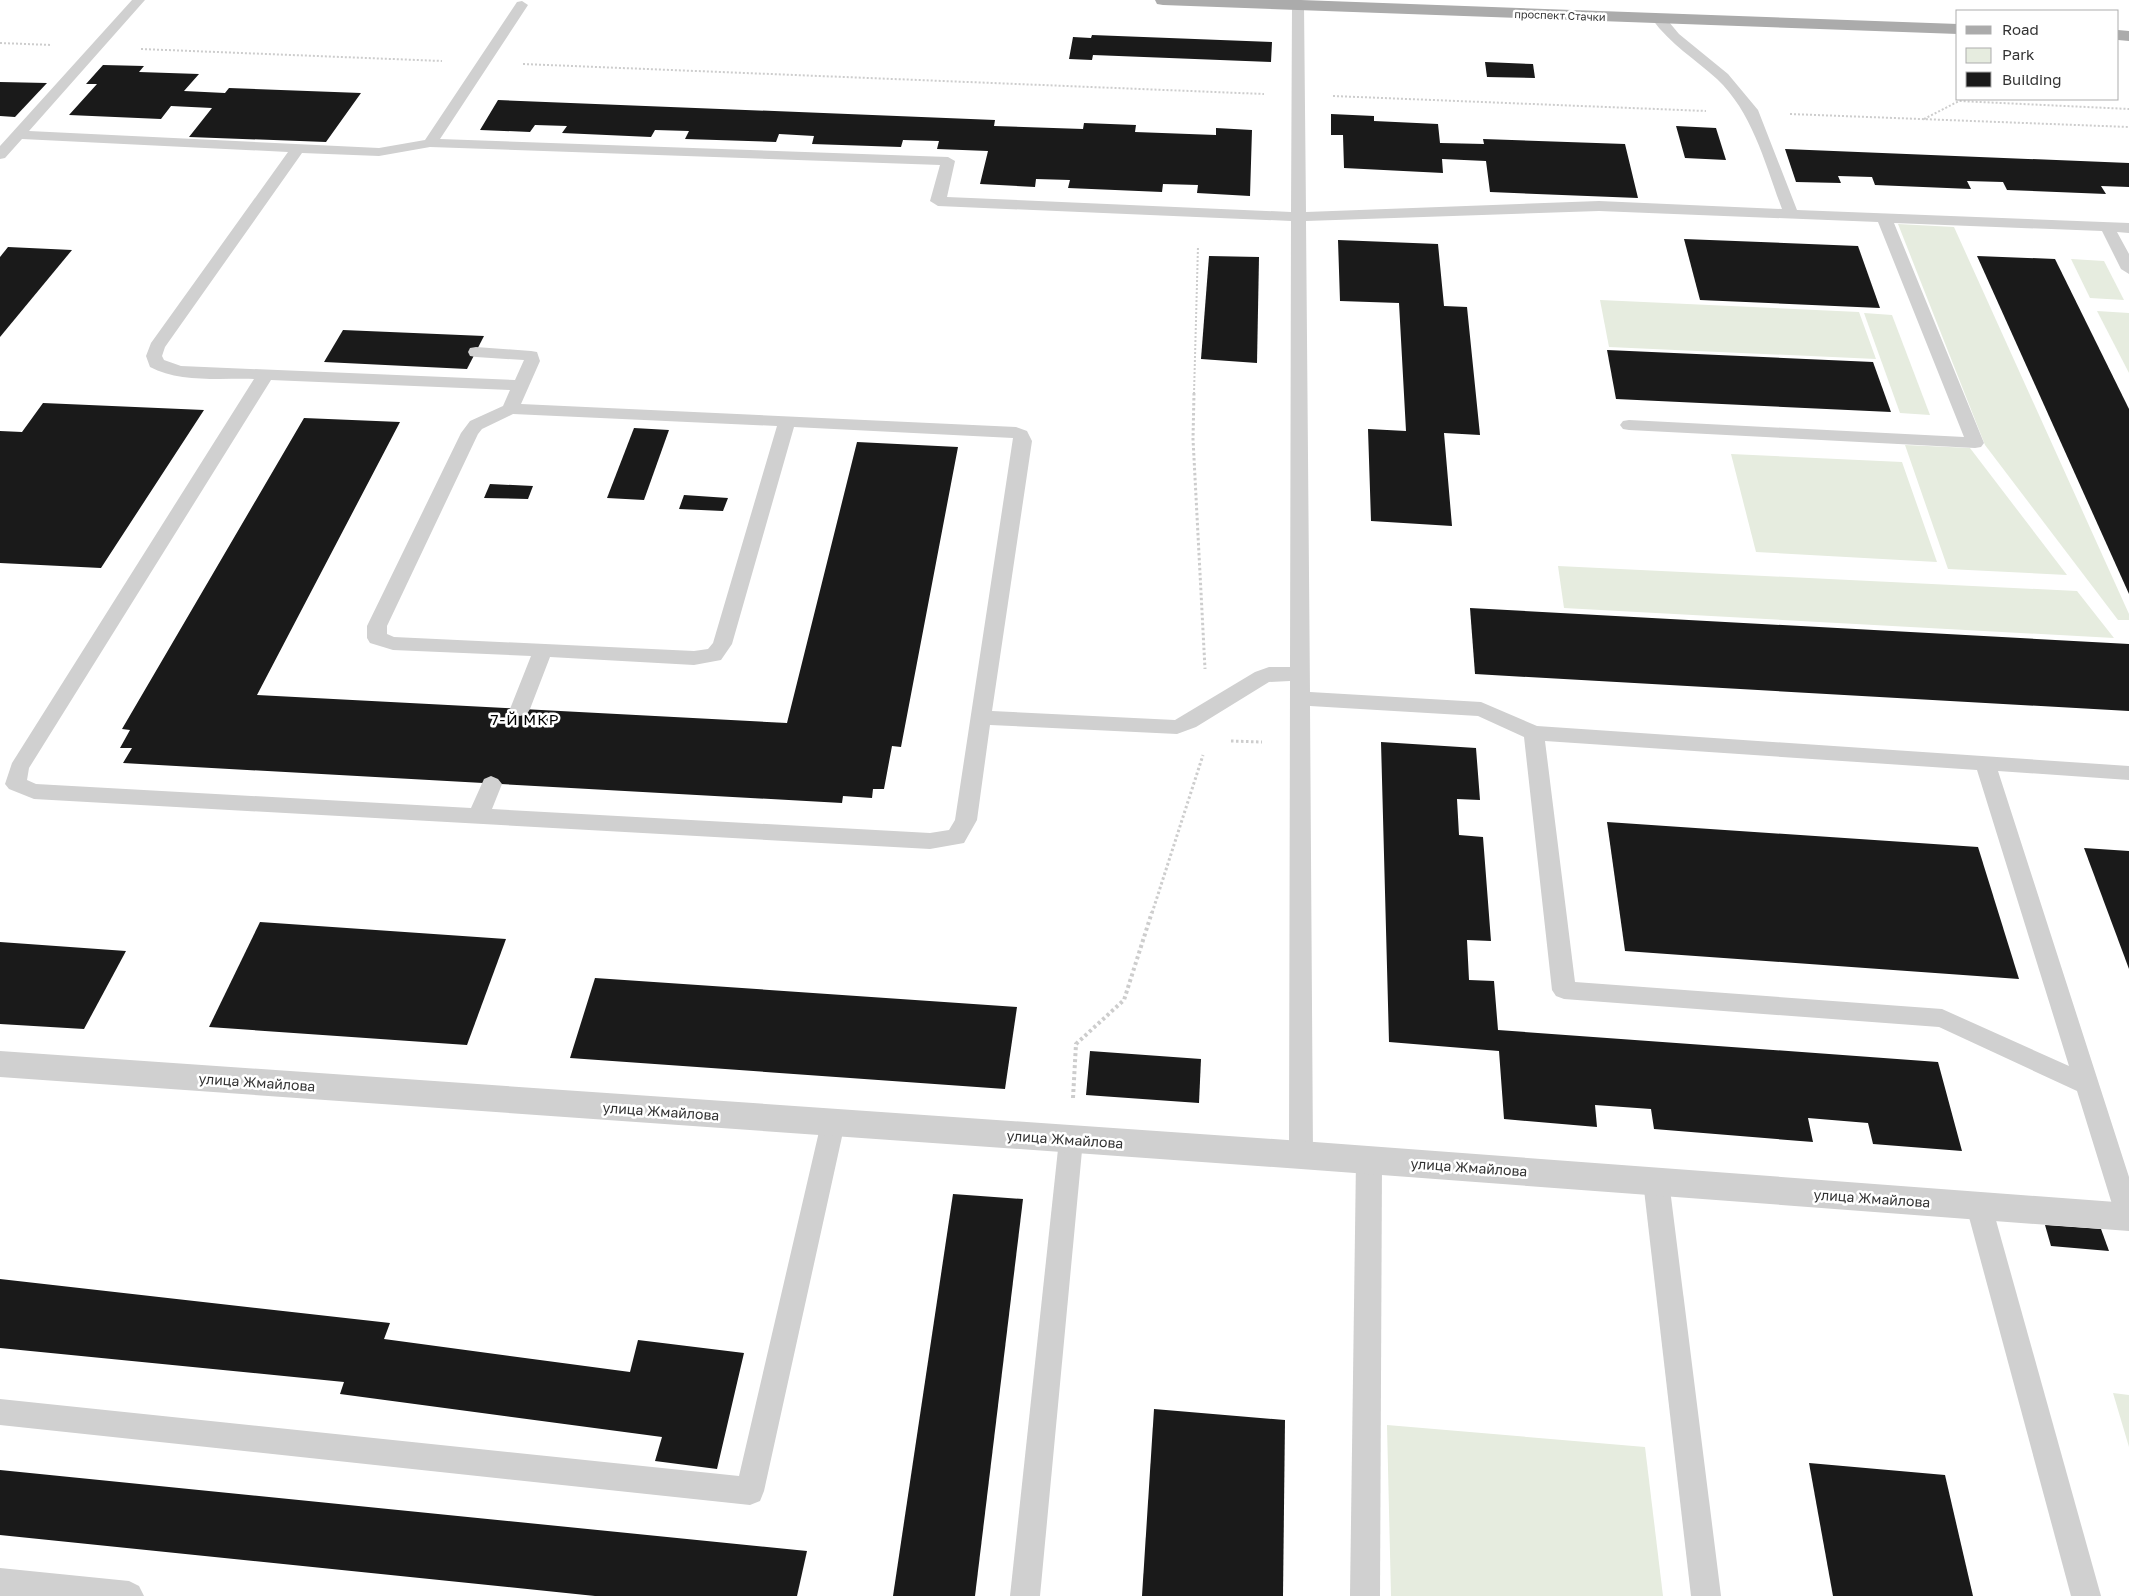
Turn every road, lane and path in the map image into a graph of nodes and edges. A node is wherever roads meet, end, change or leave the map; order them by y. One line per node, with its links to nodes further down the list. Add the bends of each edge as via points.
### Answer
1 (139, 0): 10 (lane)
2 (1163, 0): 3 (main road, проспект Стачки)
3 (1210, 1): 6 (main road, проспект Стачки)
4 (525, 2): 11 (lane)
5 (1375, 4): 6 (main road, проспект Стачки); 7 (main road, проспект Стачки)
6 (1298, 5): 12 (lane)
7 (1659, 18): 8 (main road, проспект Стачки); 14 (lane, via 1674,37 1723,77)
8 (1956, 29)
9 (0, 43): 10 (path)
10 (97, 47): 11 (path); 17 (lane)
11 (484, 62): 12 (path); 18 (lane)
12 (1298, 95): 14 (path); 22 (lane)
13 (2129, 109): 15 (path, via 1959,101)
14 (1753, 113): 15 (path); 21 (lane)
15 (1923, 119): 16 (path)
16 (2129, 127)
17 (18, 135): 19 (lane); 20 (lane)
18 (430, 142): 19 (lane, via 378,152); 22 (lane, via 948,161 938,201)
19 (298, 148): 28 (lane, via 157,347 154,356 156,363 165,368)
20 (0, 155)
21 (1791, 213): 22 (lane, via 1599,206); 23 (lane)
22 (1297, 217): 34 (lane)
23 (1884, 217): 24 (lane); 32 (lane, via 1975,444)
24 (2107, 227): 25 (lane); 26 (lane)
25 (2129, 228)
26 (2129, 269)
27 (476, 352): 29 (lane, via 531,356 532,361)
28 (266, 374): 29 (lane); 44 (lane, via 19,768 16,784 34,791)
29 (521, 385): 30 (lane)
30 (510, 409): 31 (lane); 33 (lane, via 481,422 470,433 377,626 376,638 393,643)
31 (787, 422): 33 (lane, via 722,644 714,655 694,658); 37 (lane, via 1010,431 1021,435 1023,440)
32 (1629, 425)
33 (543, 651): 36 (lane)
34 (1299, 674): 35 (lane); 37 (lane, via 1262,677 1177,727)
35 (1299, 698): 38 (lane, via 1481,709); 40 (lane)
36 (520, 709)
37 (981, 718): 44 (lane, via 966,820 956,837 930,841)
38 (1534, 733): 41 (lane); 46 (lane, via 1564,990 1942,1018)
39 (1226, 740): 40 (path)
40 (1300, 744): 49 (lane)
41 (1986, 763): 42 (lane); 46 (lane)
42 (2129, 773)
43 (491, 784): 44 (lane)
44 (478, 816)
45 (0, 1064): 47 (street, улица Жмайлова)
46 (2087, 1084): 53 (lane)
47 (833, 1123): 48 (street, улица Жмайлова); 54 (lane, via 750,1491)
48 (1070, 1140): 49 (street, улица Жмайлова); 57 (lane)
49 (1301, 1154): 50 (street, улица Жмайлова)
50 (1369, 1160): 51 (street, улица Жмайлова); 58 (lane)
51 (1656, 1181): 52 (street, улица Жмайлова); 59 (lane)
52 (1979, 1206): 53 (street, улица Жмайлова); 60 (lane)
53 (2129, 1217)
54 (0, 1412)
55 (0, 1583): 56 (lane)
56 (130, 1596)
57 (1025, 1596)
58 (1365, 1596)
59 (1706, 1596)
60 (2086, 1596)

